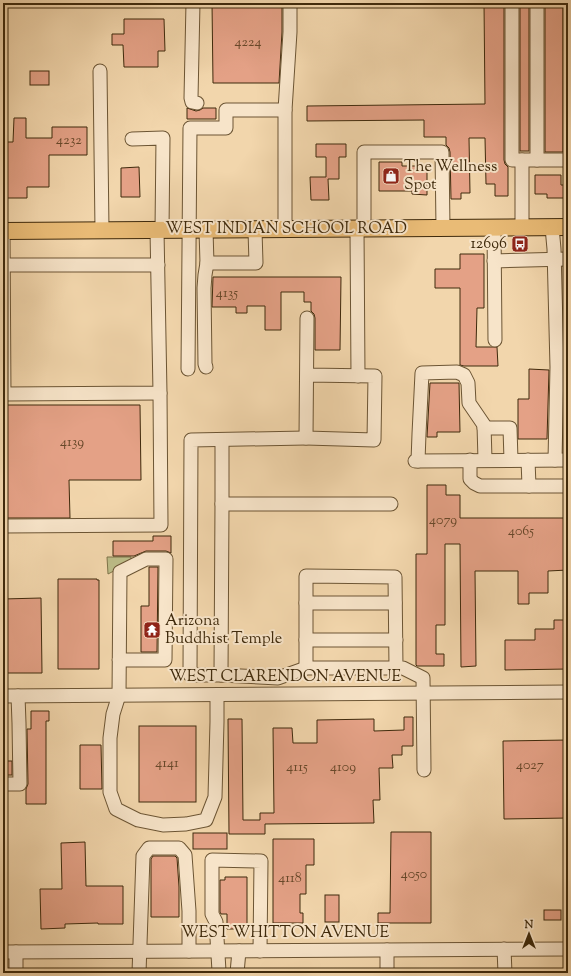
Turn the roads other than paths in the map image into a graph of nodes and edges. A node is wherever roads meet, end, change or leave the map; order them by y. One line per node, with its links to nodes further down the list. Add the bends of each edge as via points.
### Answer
1 (193, 3): 6 (street, via 191,98 192,102)
2 (290, 3): 7 (street)
3 (512, 3): 9 (street, via 512,160)
4 (537, 3): 10 (street)
5 (100, 71): 19 (street)
6 (198, 103)
7 (285, 110): 17 (street); 21 (street, via 226,110 226,128 190,128)
8 (132, 139): 20 (street, via 163,138)
9 (522, 160): 10 (street); 12 (street)
10 (537, 160): 11 (street)
11 (568, 160)
12 (522, 227): 13 (main road, WEST INDIAN SCHOOL ROAD); 16 (main road, WEST INDIAN SCHOOL ROAD)
13 (552, 227): 14 (main road, WEST INDIAN SCHOOL ROAD); 25 (street)
14 (568, 227)
15 (443, 228): 16 (main road, WEST INDIAN SCHOOL ROAD); 18 (main road, WEST INDIAN SCHOOL ROAD); 18 (street, via 442,152 364,152)
16 (494, 228): 27 (street)
17 (285, 229): 18 (main road, WEST INDIAN SCHOOL ROAD); 23 (main road, WEST INDIAN SCHOOL ROAD)
18 (361, 229): 36 (street)
19 (102, 230): 20 (main road, WEST INDIAN SCHOOL ROAD); 24 (main road, WEST INDIAN SCHOOL ROAD)
20 (159, 230): 21 (main road, WEST INDIAN SCHOOL ROAD); 30 (street)
21 (189, 230): 22 (main road, WEST INDIAN SCHOOL ROAD); 34 (street)
22 (206, 230): 23 (main road, WEST INDIAN SCHOOL ROAD); 28 (street)
23 (256, 230): 28 (street, via 256,263)
24 (3, 231): 29 (street)
25 (554, 258): 26 (street); 27 (street); 46 (street, via 557,367)
26 (568, 259)
27 (494, 261): 32 (street)
28 (207, 263): 33 (street, via 204,288)
29 (3, 265): 30 (street); 38 (street)
30 (158, 265): 37 (street)
31 (307, 318): 35 (street)
32 (495, 340)
33 (206, 367)
34 (188, 369)
35 (307, 375): 36 (street); 40 (street)
36 (358, 376): 40 (street, via 376,376 374,440)
37 (160, 393): 38 (street); 52 (street, via 161,525)
38 (3, 394)
39 (484, 428): 42 (street, via 469,403 468,383 464,375 457,372 422,373 417,461); 43 (street); 44 (street, via 510,428)
40 (306, 438): 41 (street)
41 (222, 440): 50 (street); 60 (street, via 191,440 190,495 190,675)
42 (470, 460): 43 (street); 49 (street, via 470,479 480,486)
43 (485, 460): 44 (street)
44 (511, 460): 45 (street)
45 (528, 460): 46 (street); 49 (street)
46 (555, 460): 47 (street)
47 (568, 460)
48 (568, 484): 49 (street)
49 (529, 486)
50 (222, 504): 51 (street); 60 (street)
51 (391, 504)
52 (3, 526)
53 (306, 603): 54 (street); 54 (street, via 306,576 395,577); 55 (street)
54 (395, 603): 56 (street)
55 (306, 640): 56 (street); 58 (street)
56 (396, 640): 59 (street)
57 (119, 660): 57 (street, via 120,572 146,559 166,559 165,660); 64 (street)
58 (306, 668): 59 (street); 60 (street, via 278,678)
59 (396, 668): 62 (street, via 403,668 423,678)
60 (221, 675)
61 (568, 692): 62 (street, WEST CLARENDON AVENUE)
62 (423, 693): 63 (street, WEST CLARENDON AVENUE); 67 (street)
63 (217, 694): 64 (street, WEST CLARENDON AVENUE); 64 (street, via 215,797 206,820 186,824 138,820 116,809 110,792 110,738)
64 (119, 695): 66 (street, WEST CLARENDON AVENUE)
65 (3, 696): 66 (street, WEST CLARENDON AVENUE)
66 (18, 696): 68 (street, via 20,784)
67 (424, 770)
68 (3, 784)
69 (504, 949): 70 (street, WEST WHITTON AVENUE); 71 (street, WEST WHITTON AVENUE); 83 (street)
70 (568, 949)
71 (387, 950): 76 (street, WEST WHITTON AVENUE); 82 (street)
72 (139, 951): 73 (street, WEST WHITTON AVENUE); 73 (street, via 143,856 149,848 179,848 185,855); 77 (street, WEST WHITTON AVENUE); 79 (street)
73 (189, 951): 74 (street, WEST WHITTON AVENUE)
74 (217, 951): 75 (street, WEST WHITTON AVENUE); 76 (street, via 216,922 212,914 212,860 261,861); 80 (street)
75 (239, 951): 76 (street, WEST WHITTON AVENUE); 81 (street)
76 (260, 951)
77 (9, 952): 78 (street)
78 (16, 973)
79 (139, 973)
80 (218, 973)
81 (237, 973)
82 (387, 973)
83 (505, 973)

